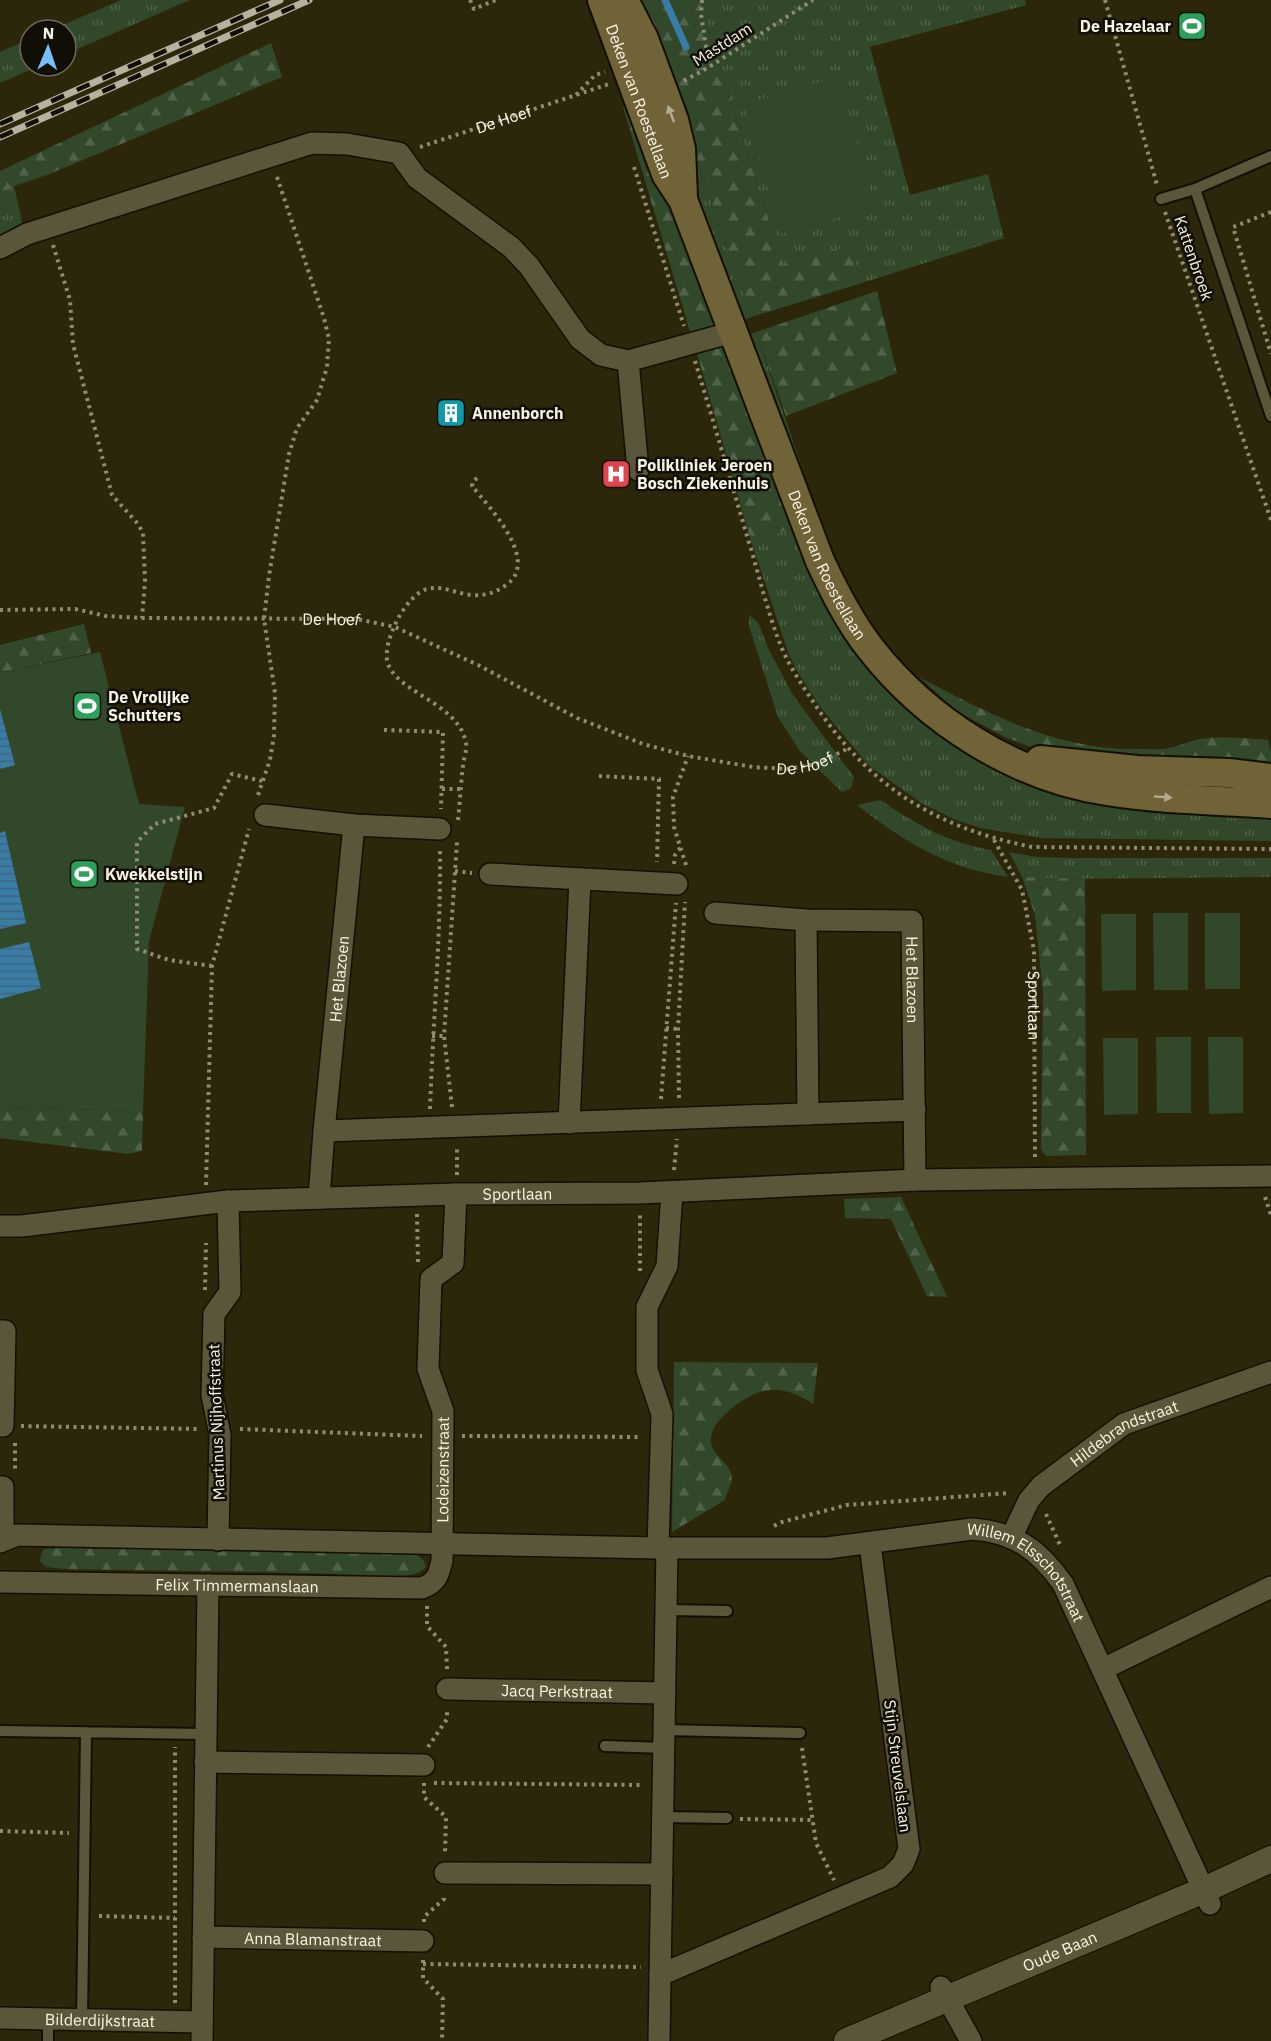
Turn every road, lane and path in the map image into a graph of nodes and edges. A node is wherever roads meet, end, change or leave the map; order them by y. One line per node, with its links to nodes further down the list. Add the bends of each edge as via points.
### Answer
1 (470, 0): 2 (path, via 474,9)
2 (496, 0)
3 (602, 0): 16 (main road, Deken van Roestellaan, via 666,174)
4 (624, 0): 16 (main road, Deken van Roestellaan, one-way to 4, via 681,149 674,120 644,39)
5 (702, 0): 8 (path)
6 (813, 0): 8 (path, Mastdam)
7 (1105, 0): 15 (path, Kattenbroek)
8 (709, 68): 9 (path, Mastdam)
9 (680, 83)
10 (609, 84): 11 (path, De Hoef)
11 (399, 153): 12 (street, via 347,144 312,143); 22 (street, via 417,178 511,247 530,266 580,339 601,355)
12 (270, 156): 18 (street); 29 (path, via 329,339 327,367 317,400 297,428 289,454)
13 (1271, 156): 14 (lane)
14 (1195, 189): 15 (lane); 23 (lane)
15 (1161, 199): 26 (path, Kattenbroek)
16 (683, 200): 20 (main road, Deken van Roestellaan)
17 (1271, 212): 21 (path, via 1233,227)
18 (47, 227): 19 (street); 28 (path, via 70,300 73,345 112,495 143,533)
19 (0, 248)
20 (733, 332): 22 (street); 32 (main road, Deken van Roestellaan, via 820,561 846,611 869,647 912,694 944,720)
21 (1271, 354)
22 (628, 361): 24 (street)
23 (1271, 416)
24 (638, 470)
25 (480, 476): 30 (path, via 472,486 516,546 518,563 512,581 494,594 428,589 414,597)
26 (1271, 517)
27 (0, 610): 28 (path, De Hoef, via 75,609)
28 (142, 618): 29 (path, De Hoef)
29 (264, 619): 30 (path, De Hoef, via 357,619); 37 (path, via 275,693 274,735)
30 (395, 627): 34 (path, De Hoef, via 578,718 643,744); 39 (path, via 386,653 392,673 413,691 435,702 460,728 466,743)
31 (384, 730): 38 (path, via 443,732)
32 (988, 747): 36 (main road, Deken van Roestellaan, via 1070,764); 40 (main road, Deken van Roestellaan, one-way to 40, via 1026,768 1066,783 1105,791)
33 (847, 749): 34 (path, De Hoef, via 816,764 787,769)
34 (688, 756): 48 (path, via 674,797 674,827 686,865)
35 (598, 776): 48 (path, via 659,779)
36 (1271, 778)
37 (262, 781): 41 (path); 51 (path, via 232,774 214,808 155,824 137,842 137,949 170,960)
38 (442, 789): 39 (path); 43 (path)
39 (461, 789): 43 (path)
40 (1271, 804)
41 (258, 814): 42 (street); 51 (path)
42 (354, 825): 43 (street); 62 (street, Het Blazoen)
43 (449, 827): 54 (path)
44 (994, 839): 65 (path, Sportlaan, via 1022,890 1034,950)
45 (457, 846): 55 (path)
46 (490, 874): 47 (street)
47 (580, 880): 48 (street); 59 (street)
48 (676, 886): 52 (path); 53 (path)
49 (715, 913): 50 (street, Het Blazoen)
50 (806, 920): 56 (street, Het Blazoen, via 912,921); 57 (street)
51 (212, 966): 73 (path)
52 (666, 1028): 53 (path); 58 (path)
53 (678, 1029): 58 (path)
54 (432, 1036): 55 (path); 61 (path)
55 (444, 1036): 60 (path)
56 (915, 1110): 57 (street); 66 (street, Het Blazoen)
57 (808, 1114): 58 (street)
58 (669, 1118): 59 (street); 67 (path)
59 (569, 1123): 60 (street)
60 (455, 1126): 61 (street); 63 (path)
61 (430, 1128): 62 (street)
62 (324, 1131): 71 (street, Het Blazoen)
63 (458, 1153)
64 (1271, 1176): 65 (street, Sportlaan)
65 (1035, 1179): 66 (street, Sportlaan)
66 (915, 1180): 67 (street, Sportlaan)
67 (672, 1192): 68 (street, Sportlaan); 76 (street, via 667,1266)
68 (640, 1193): 69 (street, Sportlaan); 76 (path, via 640,1287)
69 (456, 1194): 70 (street, Sportlaan); 75 (street, via 453,1263)
70 (417, 1195): 71 (street, Sportlaan); 75 (path, via 418,1279)
71 (320, 1198): 72 (street, Sportlaan)
72 (228, 1200): 73 (street, Sportlaan); 80 (street, Martinus Nijhoffstraat, via 230,1292 214,1314 212,1395)
73 (206, 1203): 74 (street, Sportlaan)
74 (0, 1226)
75 (431, 1279): 81 (street, Lodeizenstraat, via 428,1369 443,1411)
76 (647, 1307): 82 (street, via 647,1370 662,1414)
77 (0, 1331): 79 (street, via 5,1331)
78 (1271, 1372): 84 (street, Hildebrandstraat, via 1124,1424 1041,1486 1029,1500)
79 (1, 1426): 80 (path); 83 (path, via 15,1439 16,1478)
80 (219, 1429): 81 (path); 85 (street, Martinus Nijhoffstraat)
81 (443, 1436): 82 (path); 87 (street, Lodeizenstraat)
82 (662, 1437): 89 (street)
83 (2, 1487): 86 (street)
84 (1011, 1538): 88 (street, Willem Elsschotstraat, via 972,1529); 96 (street, Willem Elsschotstraat, via 1031,1548 1049,1564 1063,1584)
85 (218, 1540): 86 (street, via 17,1535); 87 (street)
86 (2, 1541)
87 (442, 1544): 89 (street); 93 (street, via 438,1577)
88 (870, 1544): 89 (street, Willem Elsschotstraat, via 827,1548); 117 (street, Stijn Streuvelslaan, via 909,1849 903,1864 890,1877)
89 (663, 1548): 94 (street)
90 (0, 1582): 91 (street, Felix Timmermanslaan)
91 (208, 1584): 93 (street, Felix Timmermanslaan); 103 (street)
92 (1271, 1587): 96 (street)
93 (422, 1588): 97 (path, via 427,1626 447,1647)
94 (666, 1610): 95 (lane); 98 (street)
95 (728, 1611)
96 (1103, 1669): 118 (street, Willem Elsschotstraat)
97 (447, 1689): 98 (street, Jacq Perkstraat); 107 (path, via 447,1719 425,1751)
98 (665, 1693): 104 (street)
99 (0, 1731): 100 (lane)
100 (86, 1732): 102 (lane); 113 (lane)
101 (800, 1733): 104 (lane); 111 (path)
102 (175, 1734): 103 (lane); 120 (path)
103 (206, 1734): 106 (street)
104 (664, 1739): 105 (lane); 108 (street)
105 (605, 1746)
106 (205, 1762): 107 (street); 121 (street)
107 (424, 1774): 108 (path); 115 (path, via 424,1797 446,1817)
108 (664, 1785): 109 (street)
109 (663, 1817): 110 (lane); 116 (street)
110 (727, 1818): 111 (path)
111 (813, 1820): 117 (path, via 816,1843)
112 (0, 1831): 113 (path)
113 (85, 1833): 119 (lane)
114 (1271, 1859): 118 (street, Oude Baan)
115 (445, 1873): 116 (street); 122 (path, via 444,1899 424,1917)
116 (662, 1874): 124 (street)
117 (842, 1897): 124 (street, Stijn Streuvelslaan)
118 (1207, 1897): 125 (street, Oude Baan)
119 (83, 1916): 120 (path); 128 (lane)
120 (175, 1918): 129 (path)
121 (203, 1937): 122 (street, Anna Blamanstraat); 130 (street)
122 (423, 1941): 123 (path)
123 (423, 1964): 124 (path); 132 (path, via 423,1978 443,1999)
124 (660, 1971): 133 (street)
125 (944, 1992): 134 (street, Oude Baan); 135 (street)
126 (0, 2018): 127 (street, Bilderdijkstraat)
127 (48, 2019): 128 (street, Bilderdijkstraat); 131 (lane)
128 (82, 2020): 129 (street, Bilderdijkstraat)
129 (174, 2022): 130 (street, Bilderdijkstraat)
130 (202, 2032)
131 (48, 2041)
132 (442, 2041)
133 (659, 2041)
134 (847, 2041)
135 (971, 2041)

